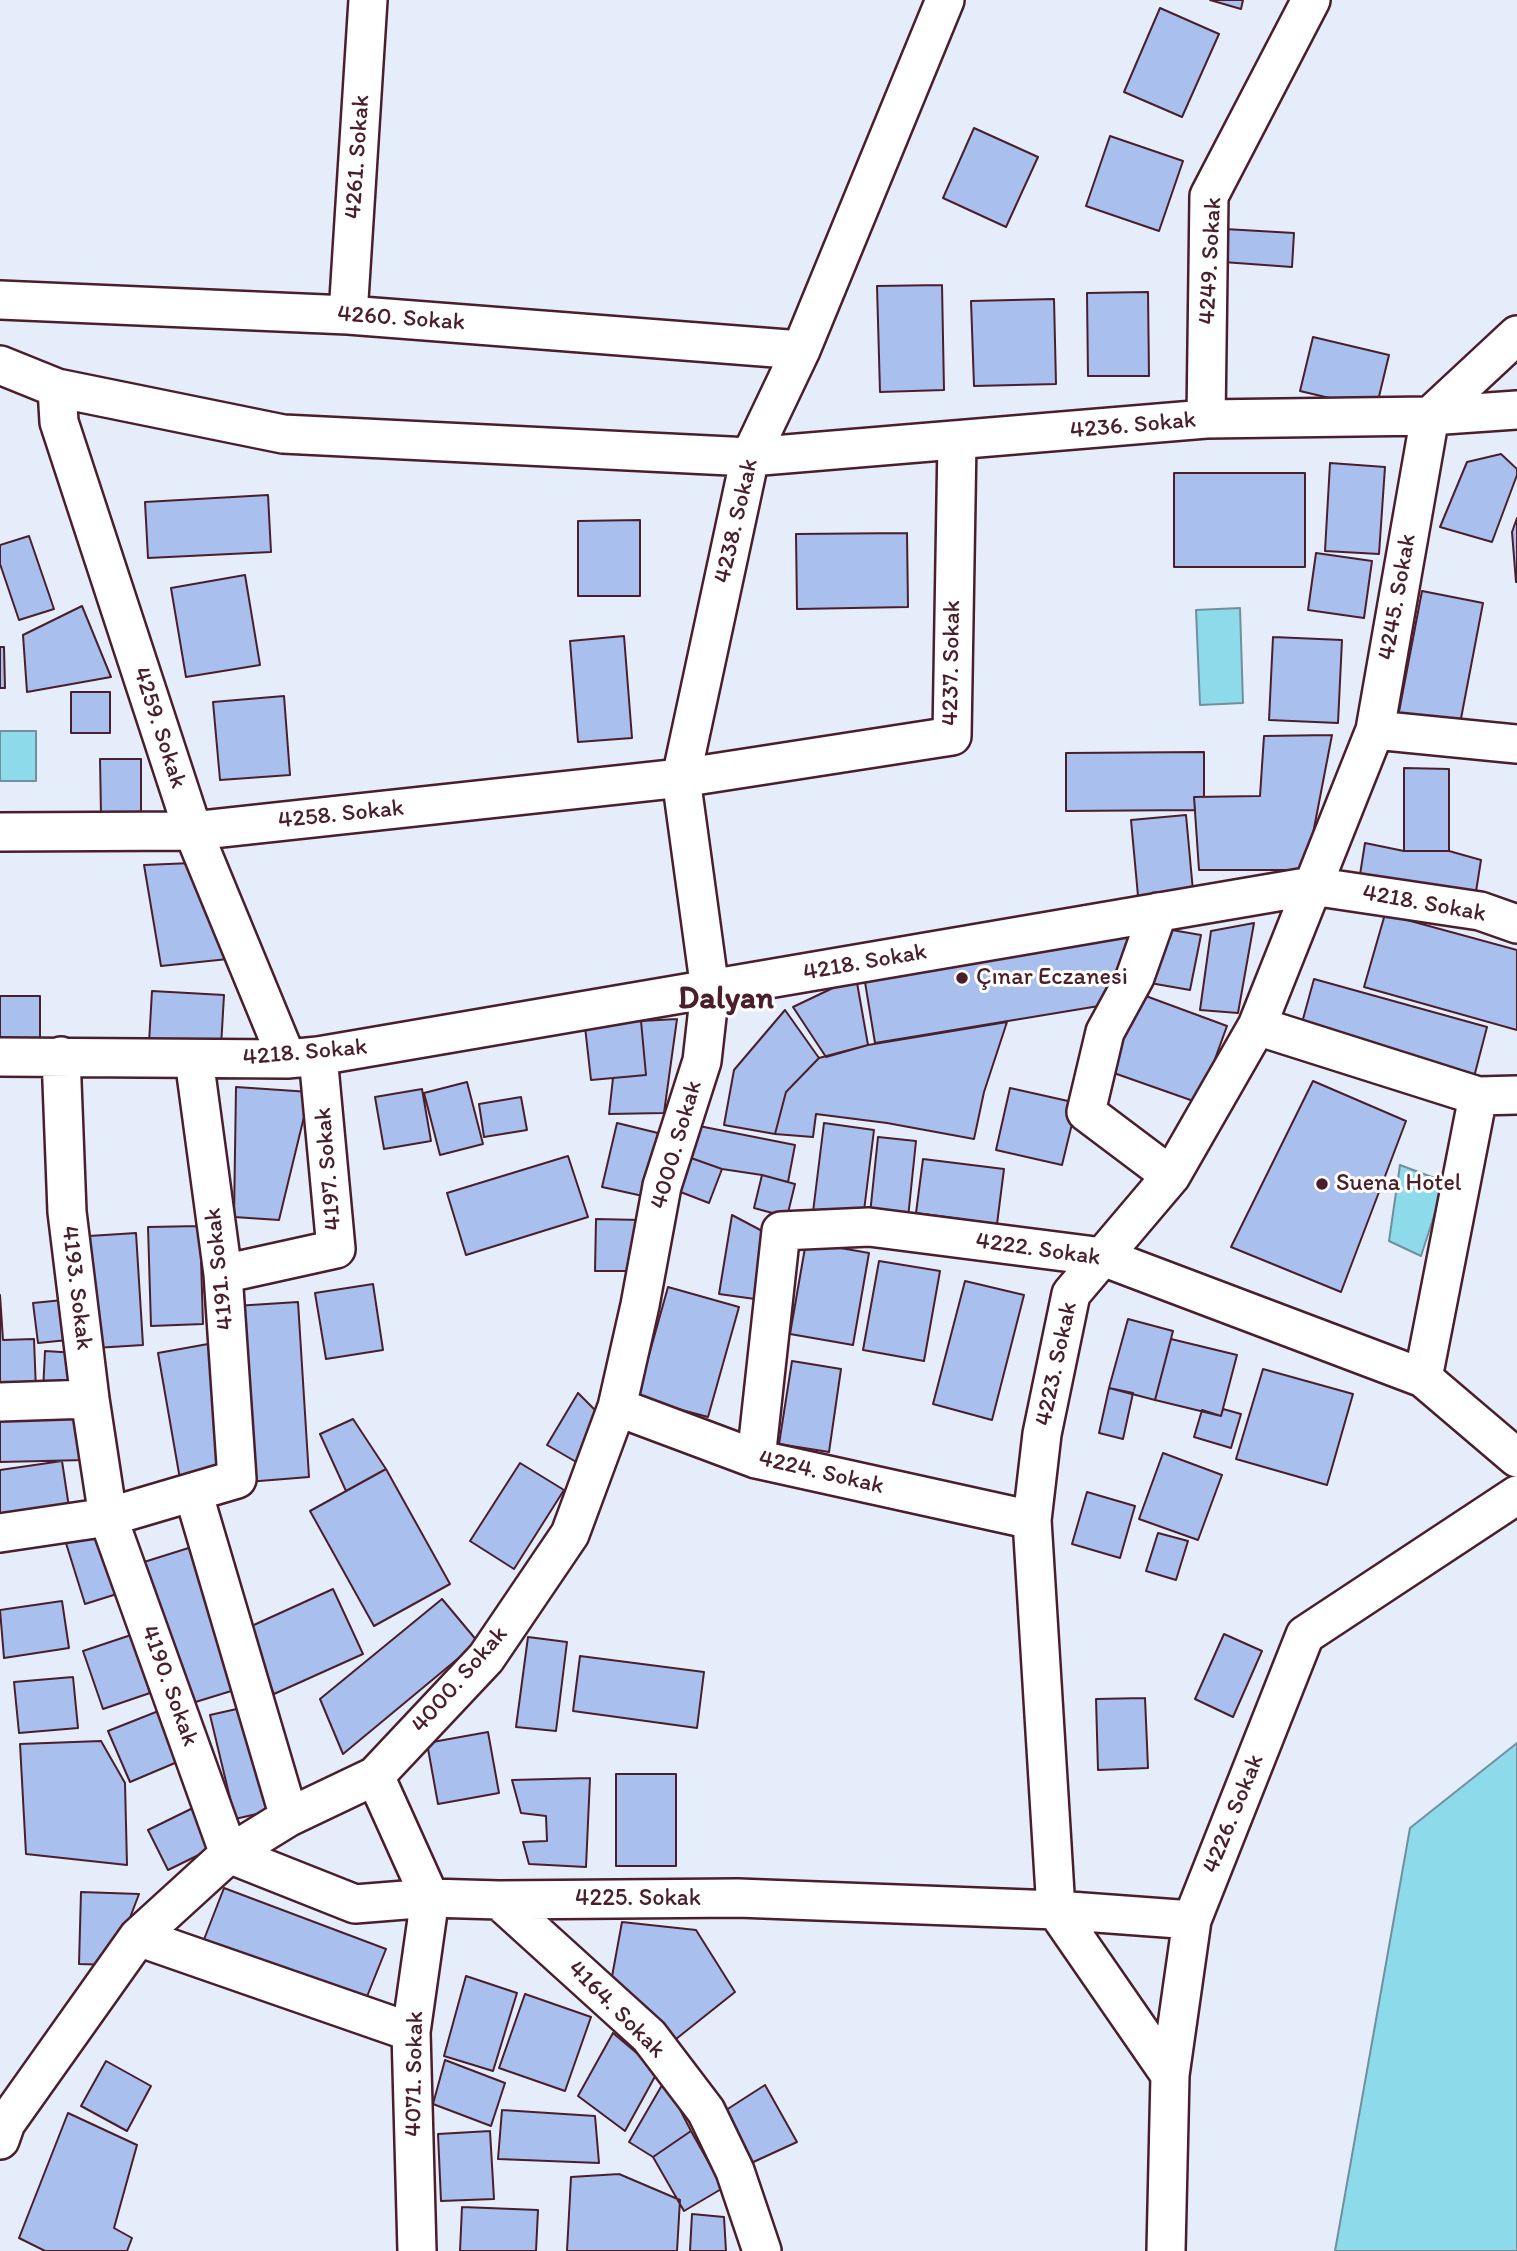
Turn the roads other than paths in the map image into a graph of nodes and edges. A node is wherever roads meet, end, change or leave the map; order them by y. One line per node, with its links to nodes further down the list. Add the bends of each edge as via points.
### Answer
1 (368, 0): 5 (street, 4261. Sokak)
2 (945, 0): 7 (street, 4238. Sokak)
3 (1311, 0): 12 (street, 4249. Sokak, via 1209,196)
4 (0, 300): 5 (street, 4260. Sokak)
5 (348, 315): 7 (street, 4260. Sokak)
6 (1517, 335): 11 (street)
7 (801, 350): 14 (street, 4238. Sokak)
8 (0, 365): 9 (street)
9 (57, 388): 14 (street, via 283,434); 18 (street, 4259. Sokak, via 59,422)
10 (1517, 410): 11 (street, 4236. Sokak)
11 (1430, 415): 12 (street, 4236. Sokak); 15 (street, 4245. Sokak)
12 (1206, 419): 13 (street, 4236. Sokak)
13 (957, 441): 14 (street, 4236. Sokak); 17 (street, 4237. Sokak, via 952,737)
14 (750, 457): 17 (street, 4238. Sokak)
15 (1375, 730): 16 (street); 20 (street, 4245. Sokak)
16 (1517, 744)
17 (681, 778): 18 (street, 4258. Sokak); 23 (street, 4238. Sokak)
18 (192, 831): 19 (street, 4258. Sokak); 27 (street, 4259. Sokak)
19 (0, 832)
20 (1311, 886): 21 (street, 4218. Sokak); 22 (street, 4218. Sokak, via 1480,911); 24 (street, 4223. Sokak)
21 (1157, 912): 23 (street, 4218. Sokak); 31 (street, via 1135,977 1105,1032 1086,1112)
22 (1517, 924)
23 (710, 990): 27 (street, 4218. Sokak); 37 (street, 4000. Sokak, via 702,1061 662,1186)
24 (1257, 1026): 30 (street); 31 (street, 4223. Sokak)
25 (61, 1056): 26 (street, 4218. Sokak); 28 (street, 4218. Sokak); 35 (street, 4193. Sokak, via 67,1212)
26 (0, 1057)
27 (302, 1058): 28 (street, 4218. Sokak); 33 (street, 4197. Sokak, via 336,1249)
28 (194, 1059): 33 (street, 4191. Sokak)
29 (1517, 1095): 30 (street)
30 (1478, 1096): 34 (street)
31 (1171, 1175): 32 (street, 4223. Sokak)
32 (1103, 1257): 34 (street, 4222. Sokak); 39 (street, 4222. Sokak, via 869,1227 781,1231); 43 (street, 4223. Sokak, via 1071,1294 1042,1434)
33 (223, 1274): 40 (street, 4191. Sokak, via 237,1479)
34 (1423, 1378): 38 (street, 4222. Sokak)
35 (90, 1399): 36 (street); 42 (street, 4193. Sokak)
36 (0, 1402)
37 (617, 1407): 39 (street, 4224. Sokak); 45 (street, 4000. Sokak, via 570,1534 486,1658)
38 (1517, 1458)
39 (756, 1459): 43 (street, 4224. Sokak)
40 (192, 1492): 42 (street); 46 (street)
41 (1517, 1495): 51 (street, 4226. Sokak, via 1305,1635)
42 (108, 1517): 44 (street); 47 (street, 4190. Sokak)
43 (1032, 1520): 50 (street, 4223. Sokak)
44 (0, 1534)
45 (374, 1776): 46 (street, 4000. Sokak); 48 (street)
46 (289, 1817): 47 (street, 4000. Sokak)
47 (229, 1854): 48 (street, 4225. Sokak, via 355,1904); 52 (street, 4000. Sokak)
48 (430, 1898): 49 (street, 4225. Sokak); 53 (street, 4071. Sokak)
49 (499, 1900): 50 (street, 4225. Sokak, via 738,1898); 57 (street, 4164. Sokak, via 649,2036 706,2112 735,2171)
50 (1056, 1910): 51 (street, 4225. Sokak); 54 (street)
51 (1192, 1920): 54 (street, 4226. Sokak)
52 (138, 1937): 53 (street); 55 (street, 4000. Sokak)
53 (411, 2032): 56 (street, 4071. Sokak)
54 (1170, 2075): 58 (street, 4226. Sokak)
55 (2, 2127)
56 (417, 2251)
57 (762, 2251)
58 (1166, 2251)

